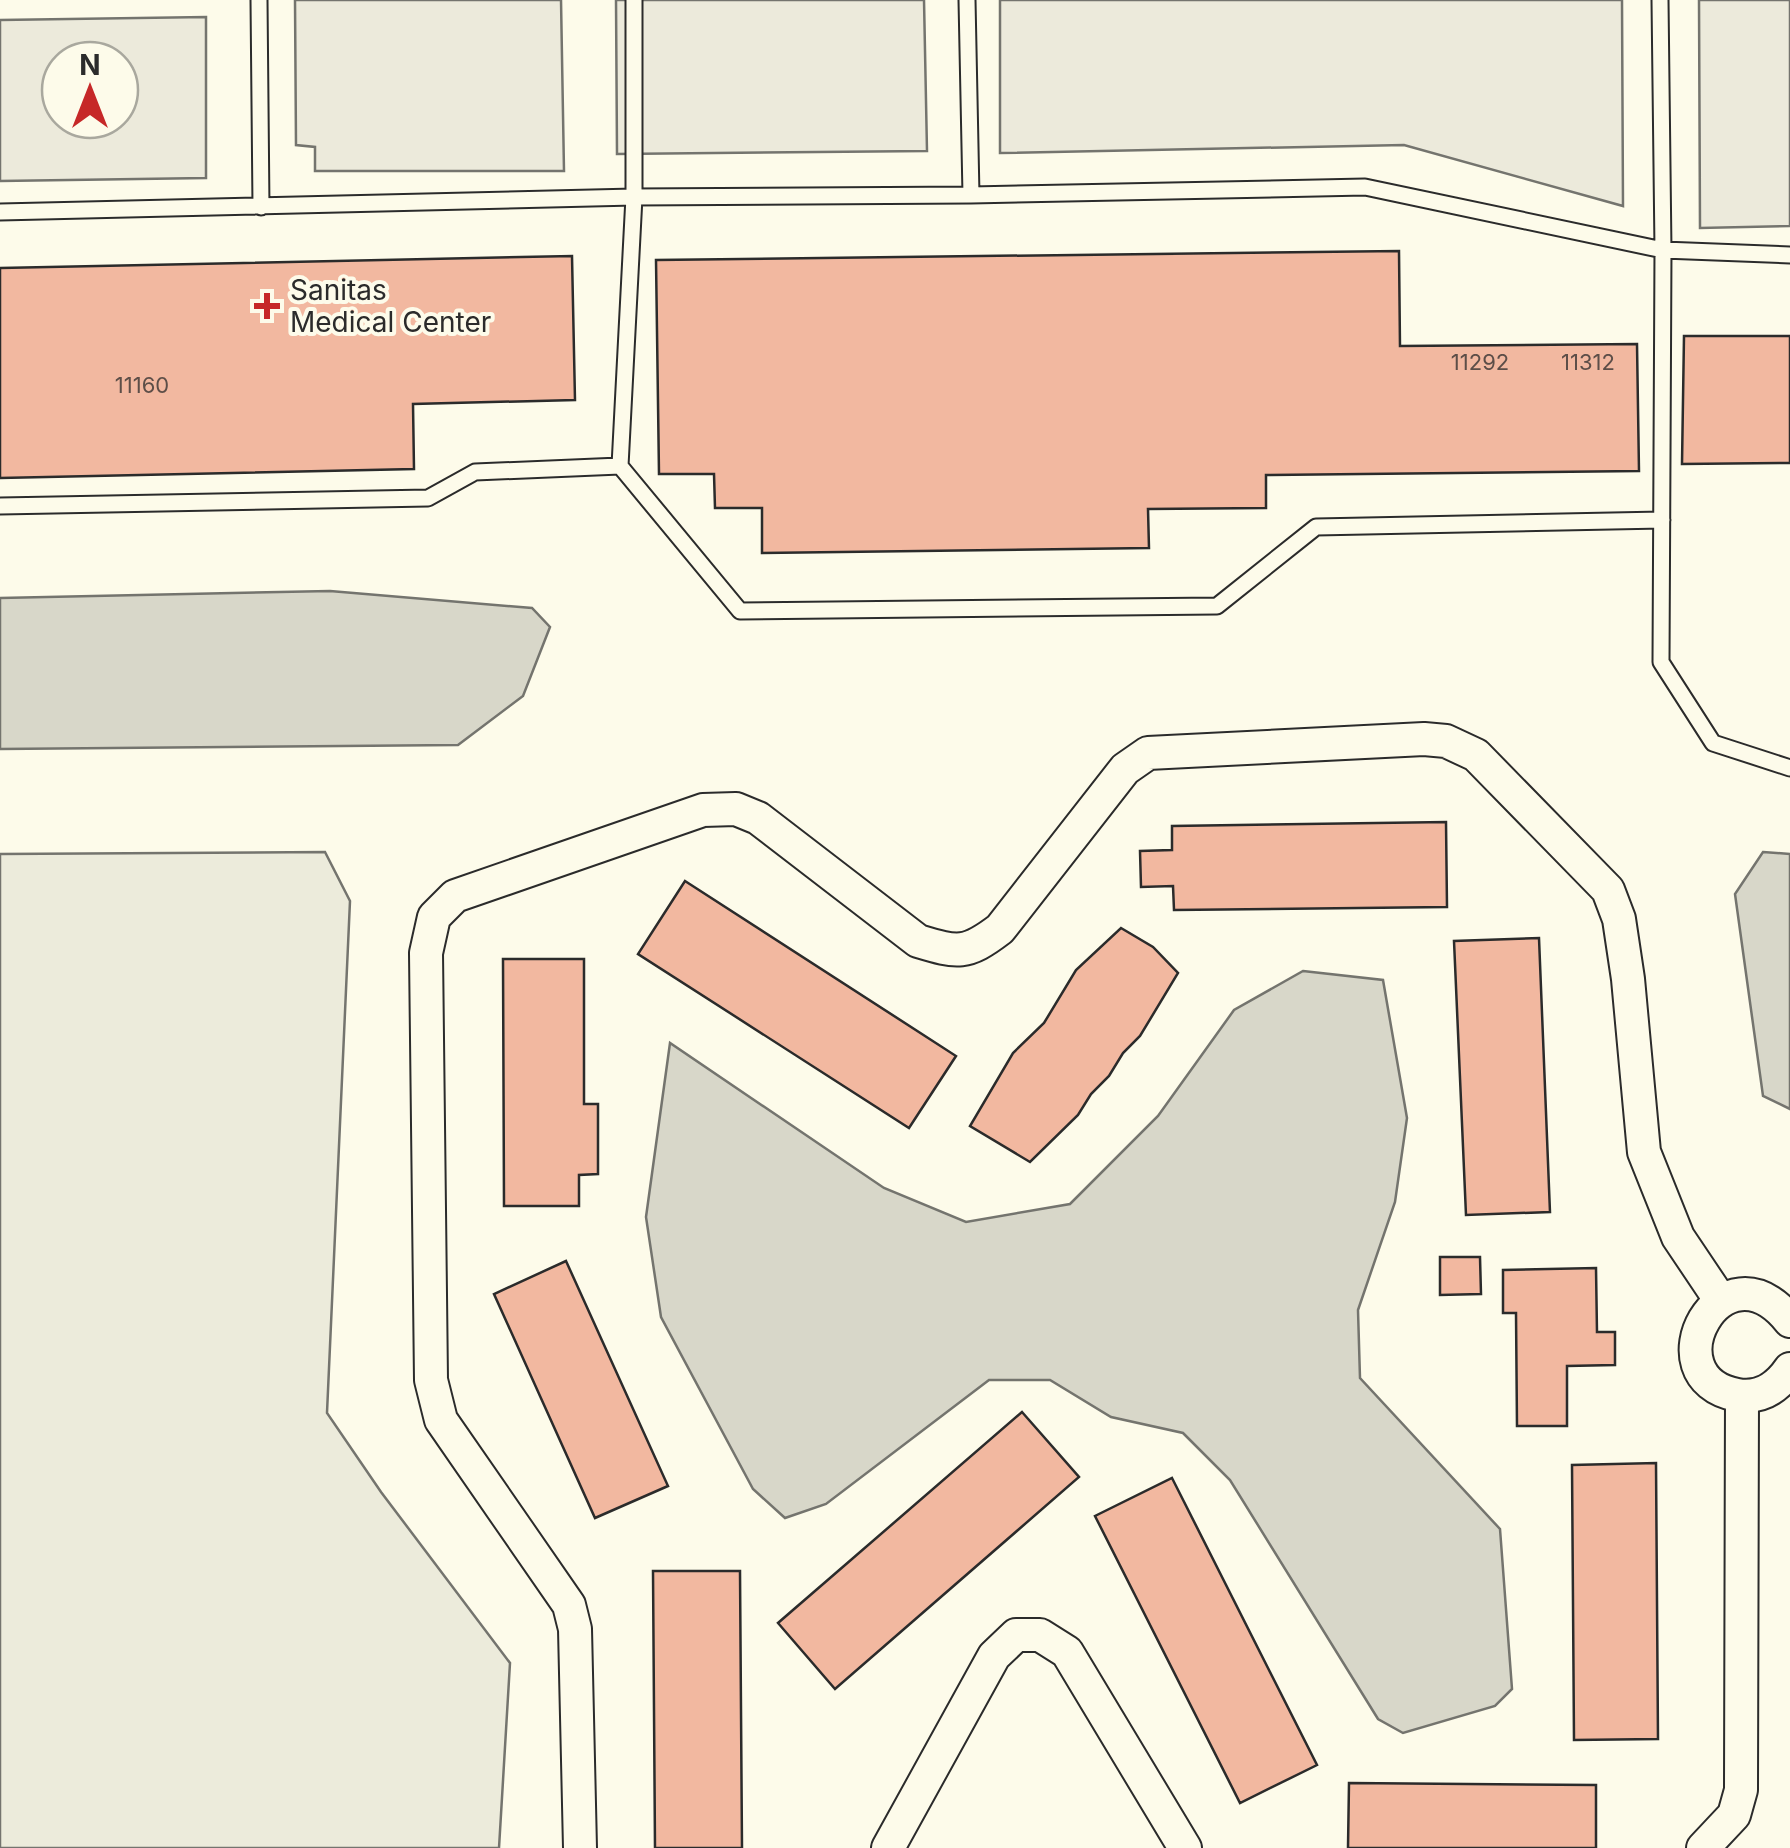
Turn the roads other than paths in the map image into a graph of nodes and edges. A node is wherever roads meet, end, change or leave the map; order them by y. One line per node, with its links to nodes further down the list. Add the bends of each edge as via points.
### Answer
1 (258, 0): 7 (lane)
2 (634, 0): 5 (lane)
3 (967, 0): 6 (lane)
4 (1660, 0): 9 (lane)
5 (634, 196): 6 (lane); 7 (lane); 11 (lane)
6 (971, 196): 9 (lane, via 1365,187)
7 (261, 207): 8 (lane)
8 (0, 212)
9 (1663, 250): 10 (lane); 13 (lane)
10 (1790, 255)
11 (620, 466): 12 (lane, via 475,472 428,498); 13 (lane, via 740,612 1217,606 1316,527)
12 (0, 506)
13 (1662, 520): 14 (lane, via 1660,662 1713,743)
14 (1790, 768)
15 (1722, 1301): 16 (street, via 1751,1295); 18 (street, via 1700,1324 1696,1356 1712,1384); 19 (street, via 1678,1237 1644,1152 1628,979 1608,890 1476,755 1446,741 1148,754 1124,769 1000,929 975,948 946,950 918,941 758,818 736,810 703,810 455,896 434,917 426,952 431,1380 442,1420 569,1606 576,1629)
16 (1786, 1310)
17 (1790, 1370): 18 (street, via 1770,1390)
18 (1742, 1396): 22 (street, via 1741,1790 1734,1815)
19 (580, 1848)
20 (888, 1848): 21 (street, via 994,1656 1016,1635 1040,1635 1067,1652)
21 (1185, 1848)
22 (1703, 1848)

